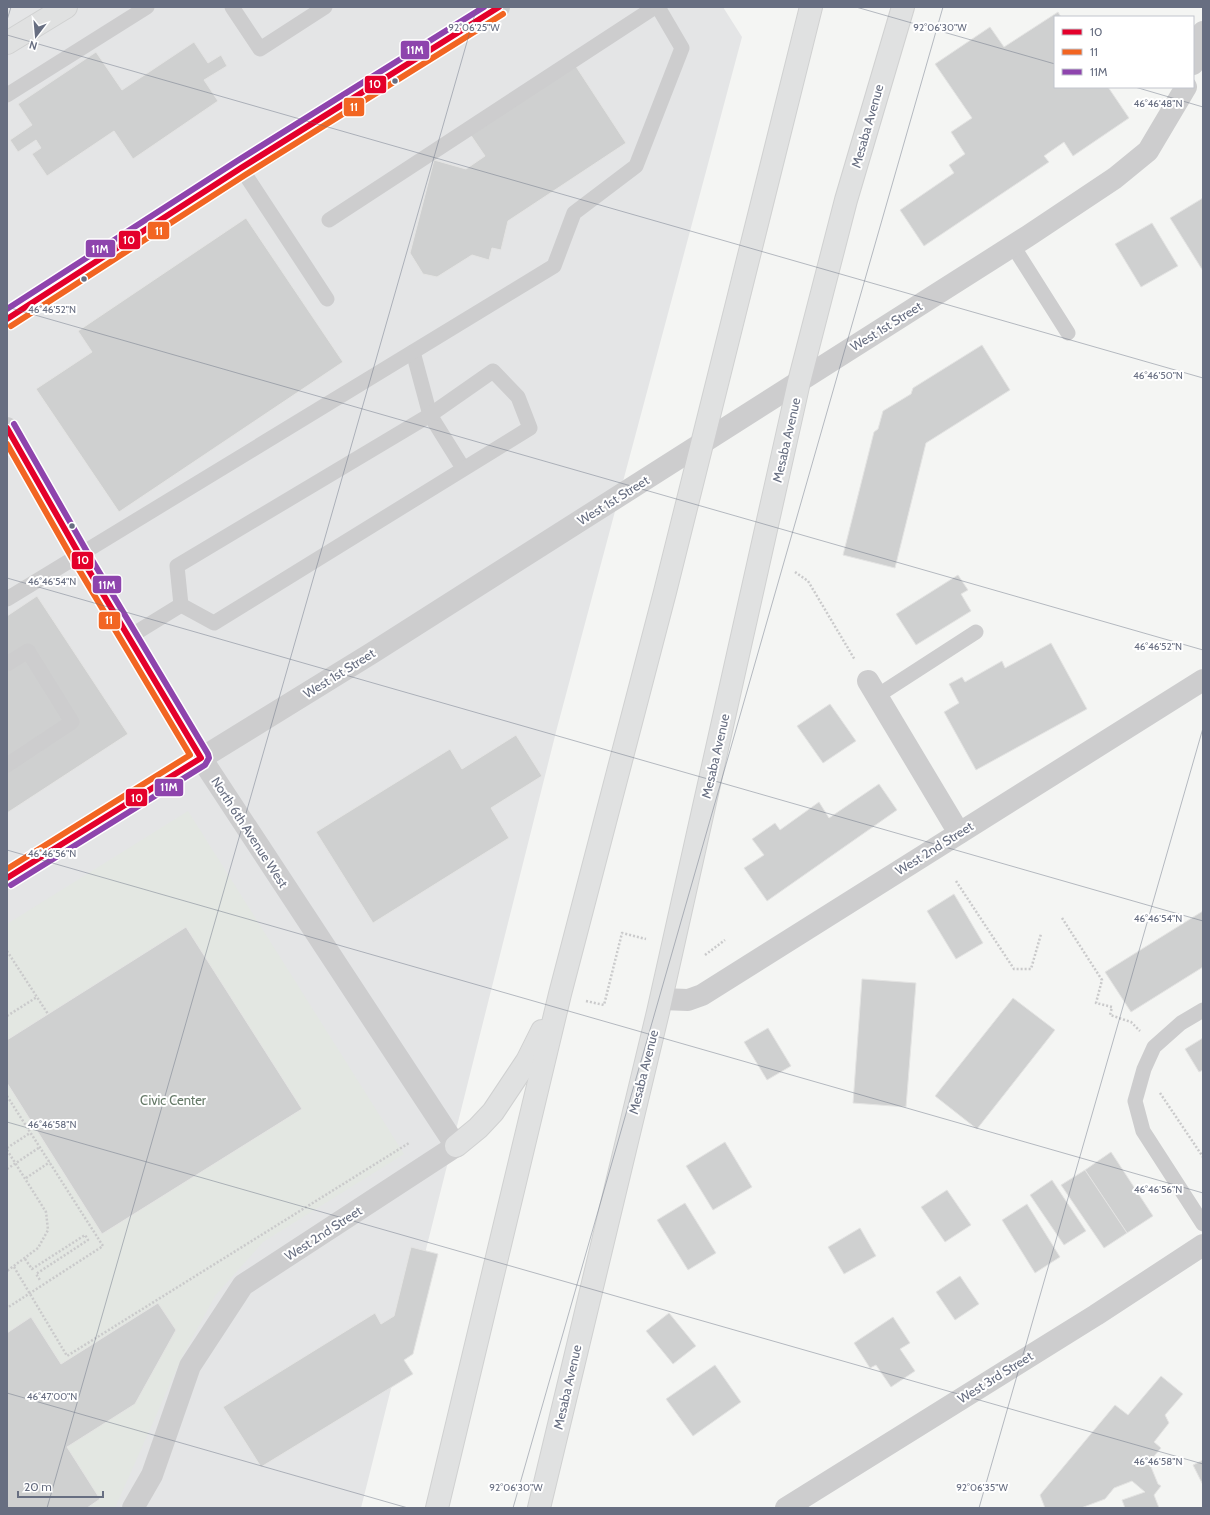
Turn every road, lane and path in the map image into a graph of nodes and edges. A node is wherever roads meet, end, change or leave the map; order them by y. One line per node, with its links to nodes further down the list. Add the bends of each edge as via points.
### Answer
1 (66, 7): 10 (highway)
2 (147, 7): 13 (lane)
3 (232, 7): 4 (lane, via 260,49)
4 (325, 7)
5 (499, 7): 14 (street)
6 (656, 7): 15 (lane); 20 (lane, via 682,48 636,166 574,213 554,266)
7 (811, 7): 24 (highway)
8 (903, 7): 21 (highway, Mesaba Avenue, via 846,200)
9 (1203, 32): 11 (street)
10 (7, 43)
11 (1194, 61)
12 (1185, 88): 16 (street, West 1st Street, via 1148,151 1115,178)
13 (7, 95)
14 (241, 168): 17 (lane); 18 (street)
15 (329, 220)
16 (1013, 246): 19 (lane); 21 (street, West 1st Street)
17 (327, 299)
18 (7, 319)
19 (1068, 333)
20 (412, 352): 22 (lane); 26 (lane)
21 (799, 382): 24 (street, West 1st Street); 48 (highway, Mesaba Avenue)
22 (430, 415): 25 (lane); 25 (lane, via 493,371 518,397 530,428); 29 (lane, via 178,566)
23 (7, 428): 26 (street, North 6th Avenue West)
24 (702, 444): 35 (street, West 1st Street); 46 (highway)
25 (464, 468): 29 (lane, via 214,623)
26 (79, 554): 28 (lane); 31 (street, North 6th Avenue West)
27 (795, 572): 34 (path, via 808,581)
28 (7, 599)
29 (181, 605): 31 (lane)
30 (976, 632): 34 (lane)
31 (129, 637): 35 (street, North 6th Avenue West)
32 (7, 664): 36 (lane, via 28,652 72,722)
33 (1203, 680): 37 (street, West 2nd Street)
34 (872, 689): 37 (street)
35 (201, 758): 38 (street, West 1st Street); 58 (street, North 6th Avenue West)
36 (7, 765)
37 (959, 833): 48 (street, West 2nd Street, via 702,995 688,1000)
38 (7, 878)
39 (956, 881): 41 (path, via 1014,969 1031,970)
40 (1062, 918): 53 (path, via 1102,980 1096,1003 1112,1007 1110,1015)
41 (1041, 934)
42 (646, 939): 49 (path, via 622,933 604,1005)
43 (725, 940): 45 (path)
44 (7, 951): 47 (path)
45 (705, 955)
46 (560, 994): 58 (highway, West 2nd Street, via 527,1062 493,1112); 75 (highway)
47 (37, 997): 51 (path); 52 (path)
48 (660, 999): 76 (highway, Mesaba Avenue)
49 (586, 1001)
50 (1203, 1010): 66 (lane, via 1182,1023 1154,1047 1144,1069 1135,1101 1143,1130)
51 (48, 1014)
52 (7, 1016)
53 (1131, 1022)
54 (7, 1096): 56 (path)
55 (1165, 1100): 61 (path)
56 (30, 1133): 59 (path); 60 (path)
57 (409, 1143): 72 (path, via 67,1356)
58 (456, 1146): 74 (street, West 2nd Street, via 244,1285 190,1366 152,1475)
59 (40, 1147): 62 (path); 63 (path)
60 (7, 1149): 63 (path)
61 (1203, 1157)
62 (50, 1162): 65 (path); 72 (path, via 104,1246)
63 (16, 1163): 64 (path); 65 (path)
64 (7, 1169)
65 (26, 1178): 68 (path, via 46,1212 48,1230 38,1248)
66 (1203, 1224)
67 (1203, 1245): 77 (street, West 3rd Street)
68 (25, 1259): 69 (path); 71 (path, via 32,1270 85,1235 88,1240 36,1274)
69 (14, 1267): 70 (path); 72 (path)
70 (7, 1272)
71 (40, 1280)
72 (30, 1294): 73 (path)
73 (7, 1308)
74 (133, 1508)
75 (437, 1508)
76 (538, 1508)
77 (786, 1508)

